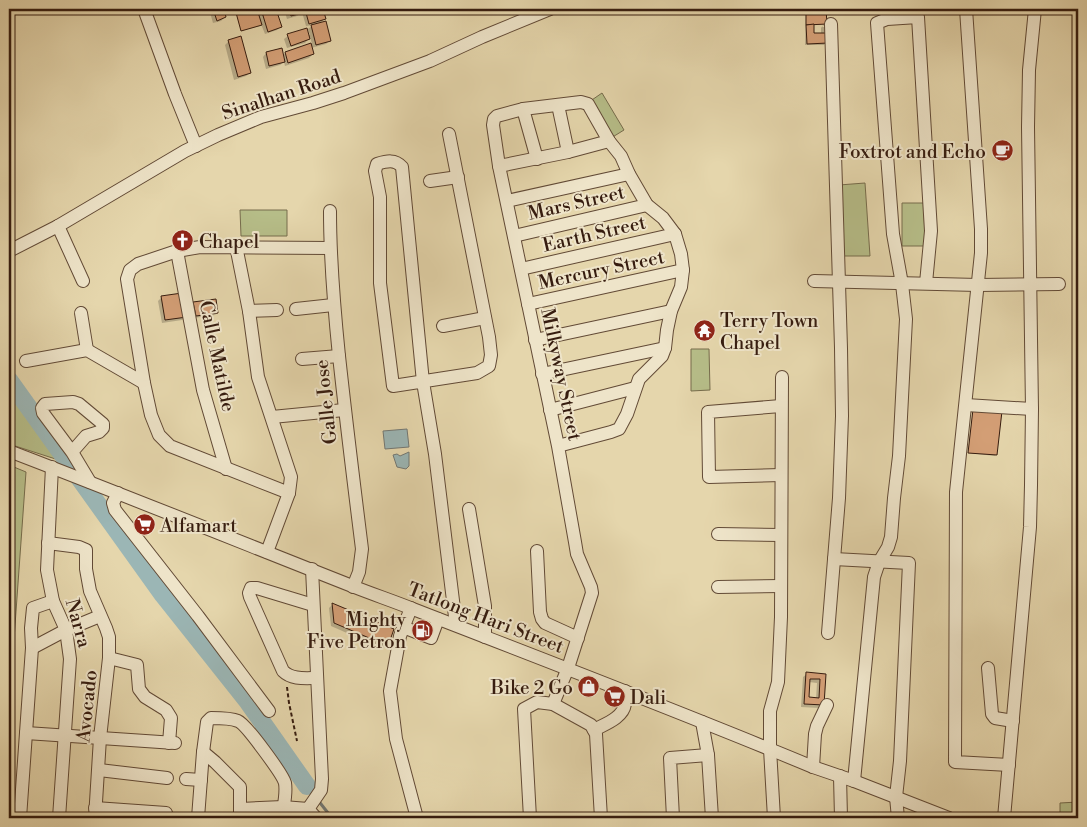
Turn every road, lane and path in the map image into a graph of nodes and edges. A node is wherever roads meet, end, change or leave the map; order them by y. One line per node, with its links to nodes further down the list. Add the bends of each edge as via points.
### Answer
1 (144, 9): 10 (street)
2 (550, 9): 10 (street, Sinalhan Road, via 430,61 344,93 261,116)
3 (966, 9): 36 (street, via 981,229)
4 (1035, 9): 34 (street, via 1028,70)
5 (831, 24): 31 (street)
6 (558, 105): 7 (street); 9 (street, via 588,104); 11 (street)
7 (523, 109): 12 (street); 13 (street, Milkyway Street, via 494,119)
8 (449, 134): 15 (street)
9 (609, 141): 11 (street); 14 (street)
10 (196, 146): 20 (street, Sinalhan Road)
11 (568, 152): 12 (street)
12 (537, 159): 13 (street)
13 (499, 166): 17 (street, Milkyway Street)
14 (629, 174): 17 (street); 18 (street)
15 (458, 177): 16 (street); 44 (street)
16 (430, 181)
17 (507, 201): 22 (street, Milkyway Street)
18 (647, 204): 21 (street); 22 (street, Mars Street)
19 (330, 211): 24 (street, Galle Jose)
20 (58, 226): 26 (street, Sinalhan Road); 29 (street)
21 (675, 234): 27 (street, Earth Street); 28 (street)
22 (514, 236): 27 (street, Milkyway Street)
23 (236, 246): 24 (street); 25 (street); 41 (street)
24 (330, 248): 38 (street, Galle Jose)
25 (177, 250): 55 (street, via 138,264 130,270 127,279); 67 (street, Calle Matilde, via 203,390)
26 (9, 251)
27 (521, 269): 37 (street, Milkyway Street)
28 (683, 270): 37 (street, Mercury Street); 42 (street, via 681,287)
29 (83, 281)
30 (814, 282): 31 (street)
31 (839, 282): 33 (street); 78 (street, via 842,416)
32 (926, 283): 33 (street); 33 (street, via 932,231 918,17 887,19 877,23 893,234); 36 (street)
33 (902, 284): 79 (street, via 906,319 899,456 891,537)
34 (1030, 284): 35 (street); 36 (street); 59 (street)
35 (1059, 284)
36 (978, 285): 57 (street)
37 (528, 304): 46 (street, Milkyway Street)
38 (333, 305): 39 (street); 49 (street, Galle Jose)
39 (296, 309)
40 (277, 310): 41 (street)
41 (249, 311): 62 (street, via 258,377)
42 (671, 311): 46 (street); 47 (street)
43 (81, 313): 48 (street)
44 (485, 318): 45 (street); 54 (street, via 489,366 477,373)
45 (443, 326)
46 (535, 340): 52 (street, Milkyway Street)
47 (665, 348): 52 (street); 56 (street, via 662,356 639,379)
48 (87, 350): 51 (street); 55 (street)
49 (339, 356): 50 (street); 60 (street, Galle Jose)
50 (302, 359)
51 (26, 361)
52 (542, 374): 61 (street, Milkyway Street)
53 (782, 378): 58 (street)
54 (423, 382): 54 (street, via 393,386 380,283 380,196 375,171 378,164 385,161 394,161 402,167); 89 (street)
55 (144, 383): 67 (street, via 159,435 170,446)
56 (636, 388): 61 (street); 63 (street, via 620,429)
57 (966, 404): 59 (street); 115 (street, via 956,492 954,762)
58 (781, 406): 68 (street); 68 (street, via 708,412 709,478)
59 (1032, 409): 105 (street, via 1030,527)
60 (344, 410): 62 (street); 82 (street, Galle Jose, via 362,549)
61 (550, 410): 63 (street, Milkyway Street)
62 (272, 417): 71 (street, via 291,477)
63 (558, 446): 94 (street, Milkyway Street, via 577,554 592,593)
64 (9, 451): 66 (street, Tatlong Hari Street)
65 (72, 452): 65 (street, via 43,413 45,404 79,404 103,424 99,432 86,436); 69 (street)
66 (57, 469): 69 (street, Tatlong Hari Street); 75 (street, Narra)
67 (226, 469): 71 (street)
68 (781, 475): 74 (street)
69 (86, 480): 70 (street, Tatlong Hari Street)
70 (118, 493): 77 (street, Tatlong Hari Street); 104 (street, via 113,504 115,510)
71 (289, 494): 77 (street)
72 (469, 509): 93 (street, via 485,606)
73 (718, 534): 74 (street)
74 (780, 535): 81 (street)
75 (48, 543): 84 (street, Narra, via 47,570); 87 (street, Avocado, via 86,550 90,591)
76 (537, 551): 94 (street, via 542,619)
77 (267, 552): 80 (street, Tatlong Hari Street)
78 (834, 559): 79 (street); 92 (street)
79 (879, 562): 122 (street, via 874,577); 123 (street, via 909,563)
80 (312, 569): 82 (street, Tatlong Hari Street); 85 (street)
81 (781, 586): 83 (street); 112 (street, via 778,682 770,711)
82 (353, 587): 86 (street, Tatlong Hari Street)
83 (718, 587)
84 (53, 601): 91 (street, Narra); 95 (street, via 33,608)
85 (313, 605): 99 (street, via 257,588 251,588 249,593); 100 (street)
86 (411, 608): 88 (street, Tatlong Hari Street); 90 (street)
87 (100, 616): 91 (street); 96 (street, Avocado, via 109,638)
88 (438, 618): 89 (street, Tatlong Hari Street); 90 (street, via 431,638)
89 (456, 626): 93 (street, Tatlong Hari Street)
90 (403, 627): 132 (street, via 390,691 396,739)
91 (66, 630): 95 (street); 109 (street, Narra, via 70,659)
92 (828, 633)
93 (485, 637): 97 (street, Tatlong Hari Street)
94 (578, 638): 97 (street, Milkyway Street)
95 (32, 648): 108 (street)
96 (109, 658): 110 (street, Avocado); 110 (street, via 137,665 140,689 145,697 166,710 171,718 172,743)
97 (568, 668): 101 (street, Tatlong Hari Street); 102 (street, Milkyway Street)
98 (988, 668): 105 (street, via 992,714 995,718)
99 (288, 676): 100 (street); 111 (path, via 286,683)
100 (318, 678): 124 (street, via 321,790)
101 (625, 692): 106 (street, Tatlong Hari Street); 107 (street, via 622,712)
102 (553, 704): 107 (street, via 591,725); 133 (street, via 536,702 524,709)
103 (827, 705): 116 (street, via 816,726)
104 (269, 712)
105 (1013, 720): 115 (street)
106 (702, 722): 112 (street, Tatlong Hari Street); 114 (street)
107 (594, 730): 134 (street)
108 (26, 733): 109 (street); 129 (street)
109 (65, 735): 110 (street); 130 (street, Narra)
110 (100, 738): 117 (street, Avocado)
111 (297, 741)
112 (770, 749): 116 (street, Tatlong Hari Street); 137 (street)
113 (203, 752): 121 (street); 127 (street, via 207,722 211,718 240,721 285,780); 128 (street, via 240,786)
114 (708, 755): 135 (street, via 670,758); 136 (street)
115 (1009, 765): 141 (street)
116 (813, 767): 118 (street, Tatlong Hari Street)
117 (99, 770): 119 (street); 125 (street, Avocado)
118 (840, 776): 122 (street, Tatlong Hari Street); 138 (street)
119 (167, 778)
120 (186, 779): 121 (street)
121 (201, 780): 131 (street)
122 (854, 781): 123 (street, Tatlong Hari Street)
123 (896, 797): 139 (street); 140 (street, Tatlong Hari Street)
124 (312, 810): 127 (street)
125 (95, 813): 126 (street)
126 (166, 813)
127 (282, 813): 128 (street)
128 (240, 814)
129 (20, 818)
130 (58, 818)
131 (198, 818)
132 (416, 818)
133 (530, 818)
134 (601, 818)
135 (673, 818)
136 (712, 818)
137 (774, 818)
138 (841, 818)
139 (898, 818)
140 (949, 818)
141 (1004, 818)

